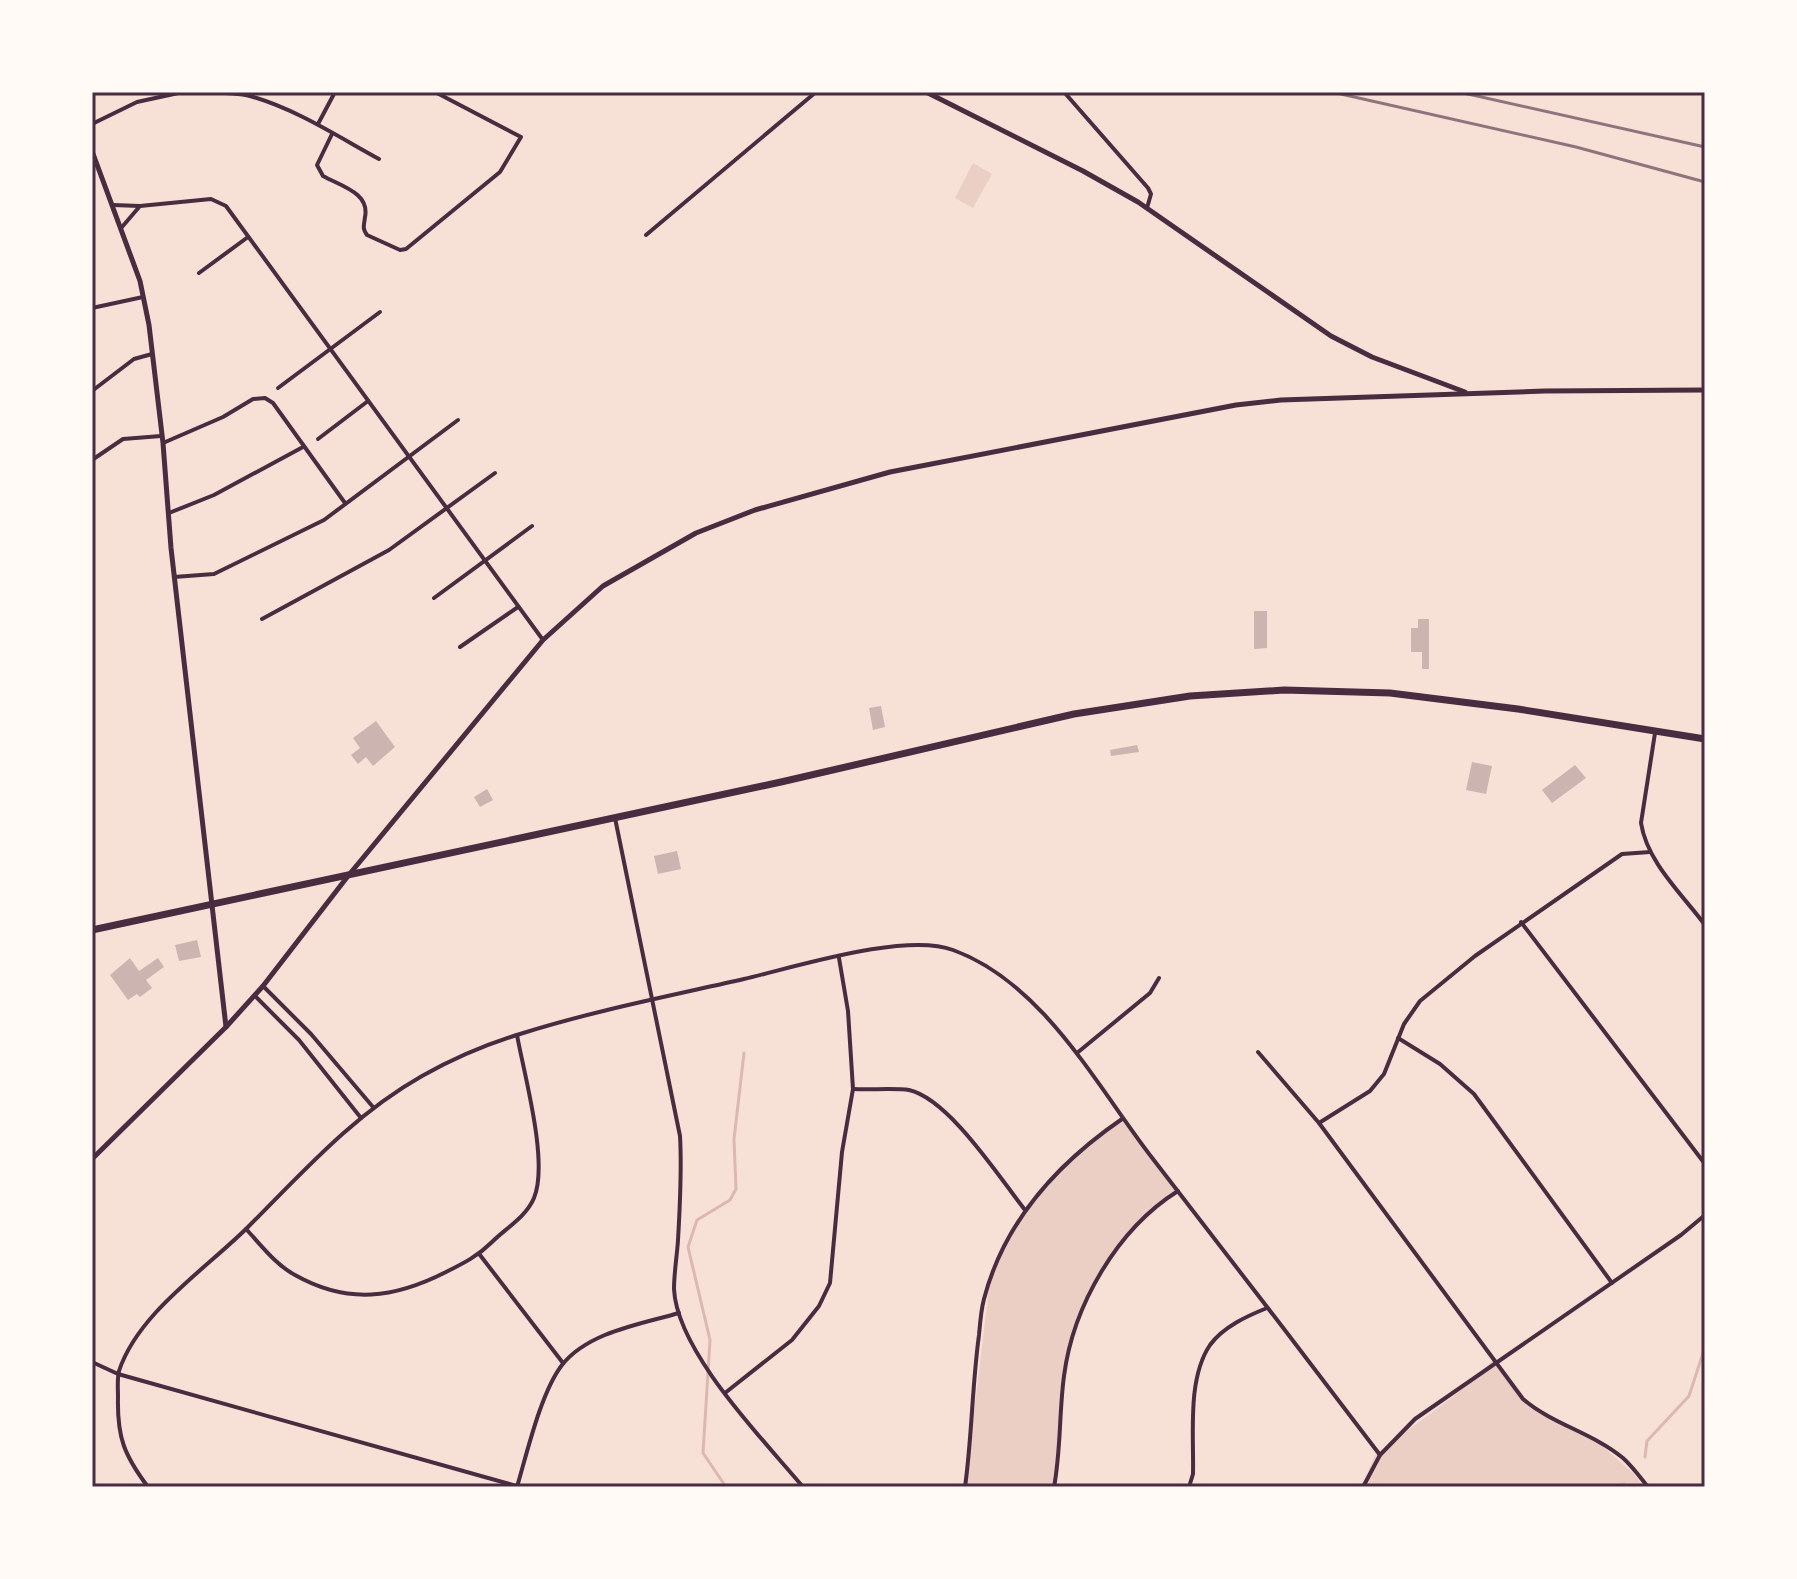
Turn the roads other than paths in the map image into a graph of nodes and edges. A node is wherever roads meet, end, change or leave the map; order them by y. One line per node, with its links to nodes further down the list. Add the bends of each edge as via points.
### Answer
1 (183, 92): 8 (street, via 137,102)
2 (219, 92): 9 (street, via 247,95)
3 (335, 92): 9 (street)
4 (435, 92): 10 (street, via 521,137 500,172 406,249 367,235 362,198 320,172 317,165)
5 (816, 92): 17 (street)
6 (926, 92): 15 (street)
7 (1064, 92): 15 (street, via 1148,188)
8 (92, 124)
9 (318, 124): 10 (street)
10 (332, 134): 12 (street)
11 (92, 151): 13 (street)
12 (379, 159)
13 (113, 205): 14 (street); 16 (street)
14 (140, 206): 16 (street); 18 (street, via 211,199 226,206)
15 (1147, 208): 28 (street, via 1331,336)
16 (122, 227): 20 (street)
17 (646, 235)
18 (248, 237): 19 (street); 23 (street)
19 (199, 273)
20 (143, 297): 21 (street); 24 (street)
21 (92, 308)
22 (380, 312): 23 (street)
23 (329, 350): 25 (street); 29 (street)
24 (152, 354): 27 (street, via 134,359); 32 (street)
25 (278, 388)
26 (1705, 390): 28 (street)
27 (92, 391)
28 (1469, 394): 46 (street, via 1236,405 890,472 755,510 696,533 603,586)
29 (368, 401): 31 (street); 34 (street)
30 (458, 420): 34 (street)
31 (318, 439)
32 (162, 440): 33 (street, via 265,398); 35 (street, via 123,439); 39 (street)
33 (304, 447): 37 (street); 39 (street)
34 (409, 456): 37 (street); 38 (street)
35 (92, 460)
36 (495, 473): 38 (street)
37 (346, 504): 42 (street, via 214,574)
38 (447, 509): 41 (street); 45 (street, via 389,550)
39 (169, 513): 42 (street)
40 (532, 526): 41 (street)
41 (485, 561): 43 (street); 44 (street)
42 (174, 577): 53 (street)
43 (434, 598)
44 (518, 607): 46 (street); 47 (street)
45 (262, 619)
46 (543, 640): 52 (street)
47 (460, 647)
48 (1656, 731): 49 (main road); 50 (main road, via 1390,693 1284,690 1204,695 1074,714); 51 (street, via 1641,823)
49 (1705, 739)
50 (615, 817): 52 (main road); 61 (street)
51 (1650, 852): 54 (street, via 1622,854); 55 (street)
52 (348, 876): 53 (main road); 59 (street)
53 (211, 905): 56 (main road); 62 (street)
54 (1521, 922): 64 (street, via 1420,1001); 73 (street)
55 (1705, 925)
56 (92, 930)
57 (839, 957): 61 (street); 66 (street, via 918,945 956,951 1024,995); 67 (street)
58 (1159, 978): 66 (street, via 1150,993)
59 (263, 986): 60 (street); 68 (street)
60 (255, 996): 62 (street); 69 (street, via 299,1040)
61 (653, 999): 63 (street); 81 (street, via 680,1136 674,1291)
62 (226, 1027): 72 (street)
63 (517, 1034): 68 (street, via 433,1070); 78 (street, via 538,1153 537,1187 528,1210)
64 (1398, 1038): 71 (street, via 1384,1074 1370,1091); 79 (street, via 1474,1094)
65 (1258, 1052): 71 (street)
66 (1077, 1053): 70 (street)
67 (853, 1089): 75 (street, via 907,1090 926,1097 954,1120); 86 (street, via 830,1283 799,1333)
68 (373, 1107): 69 (street)
69 (361, 1118): 77 (street)
70 (1122, 1119): 74 (street); 75 (street, via 1063,1166)
71 (1319, 1123): 84 (street)
72 (92, 1159)
73 (1705, 1164)
74 (1178, 1191): 80 (street); 92 (street, via 1120,1244 1080,1312 1069,1343)
75 (1025, 1210): 91 (street, via 1000,1254 983,1300)
76 (1705, 1215): 79 (street)
77 (246, 1229): 78 (street, via 295,1276 335,1292 367,1296 427,1282); 85 (street, via 135,1338)
78 (480, 1255): 83 (street)
79 (1612, 1283): 84 (street)
80 (1267, 1308): 87 (street); 93 (street, via 1244,1318 1209,1346 1198,1376)
81 (679, 1313): 83 (street, via 614,1331); 86 (street)
82 (92, 1362): 85 (street)
83 (563, 1363): 89 (street, via 551,1381)
84 (1495, 1363): 87 (street, via 1415,1419); 95 (street, via 1537,1411 1619,1455)
85 (118, 1374): 88 (street, via 121,1441); 89 (street)
86 (725, 1393): 90 (street)
87 (1380, 1455): 94 (street)
88 (148, 1487)
89 (518, 1487)
90 (803, 1487)
91 (965, 1487)
92 (1054, 1487)
93 (1189, 1487)
94 (1363, 1487)
95 (1648, 1487)

